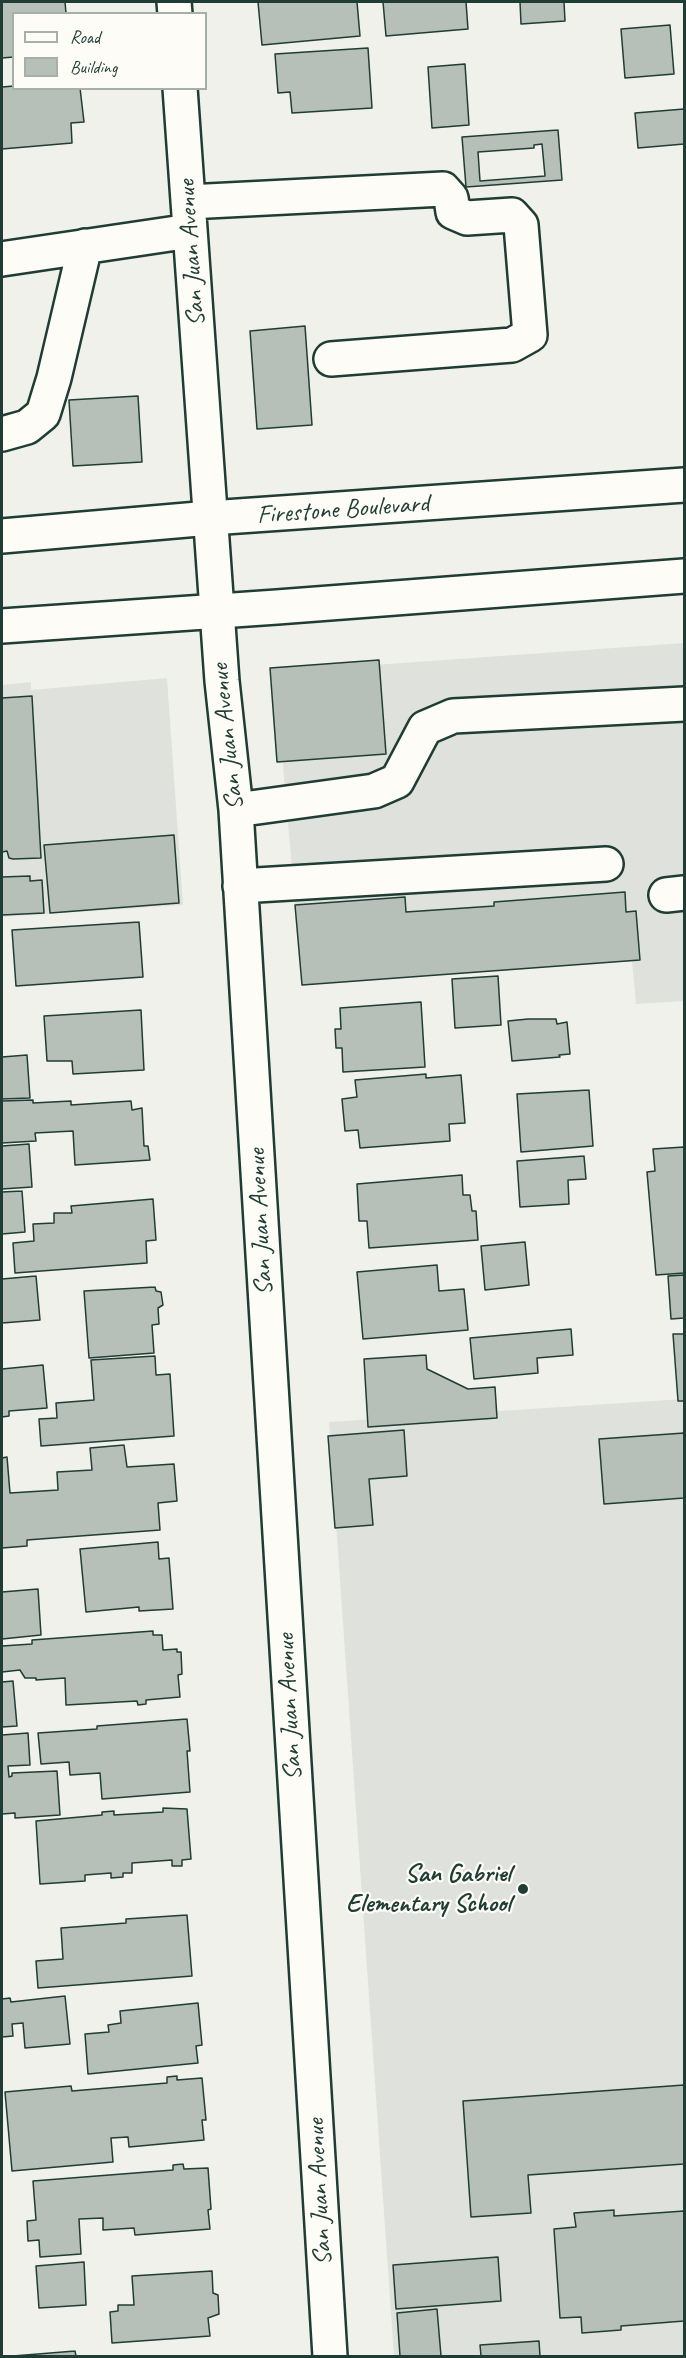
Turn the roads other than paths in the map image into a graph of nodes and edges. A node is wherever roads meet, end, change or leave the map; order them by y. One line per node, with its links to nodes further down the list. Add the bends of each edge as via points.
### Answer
1 (180, 90): 2 (street, San Juan Avenue)
2 (189, 217): 3 (street); 5 (street, via 442,189 451,198 453,212 467,218 512,215 521,225 530,335 512,345); 8 (street, San Juan Avenue)
3 (85, 246): 4 (street); 6 (street, via 43,414 27,427)
4 (2, 259)
5 (331, 359)
6 (2, 434)
7 (684, 485): 8 (street, Firestone Boulevard)
8 (210, 518): 9 (street, Firestone Boulevard); 11 (street, San Juan Avenue)
9 (2, 536)
10 (684, 576): 11 (street)
11 (216, 611): 12 (street); 14 (street, San Juan Avenue)
12 (2, 626)
13 (684, 704): 14 (street, via 453,716 425,728 397,781 374,791)
14 (236, 810): 16 (street, San Juan Avenue)
15 (606, 864): 16 (street)
16 (240, 886): 17 (street, San Juan Avenue)
17 (330, 2356)

